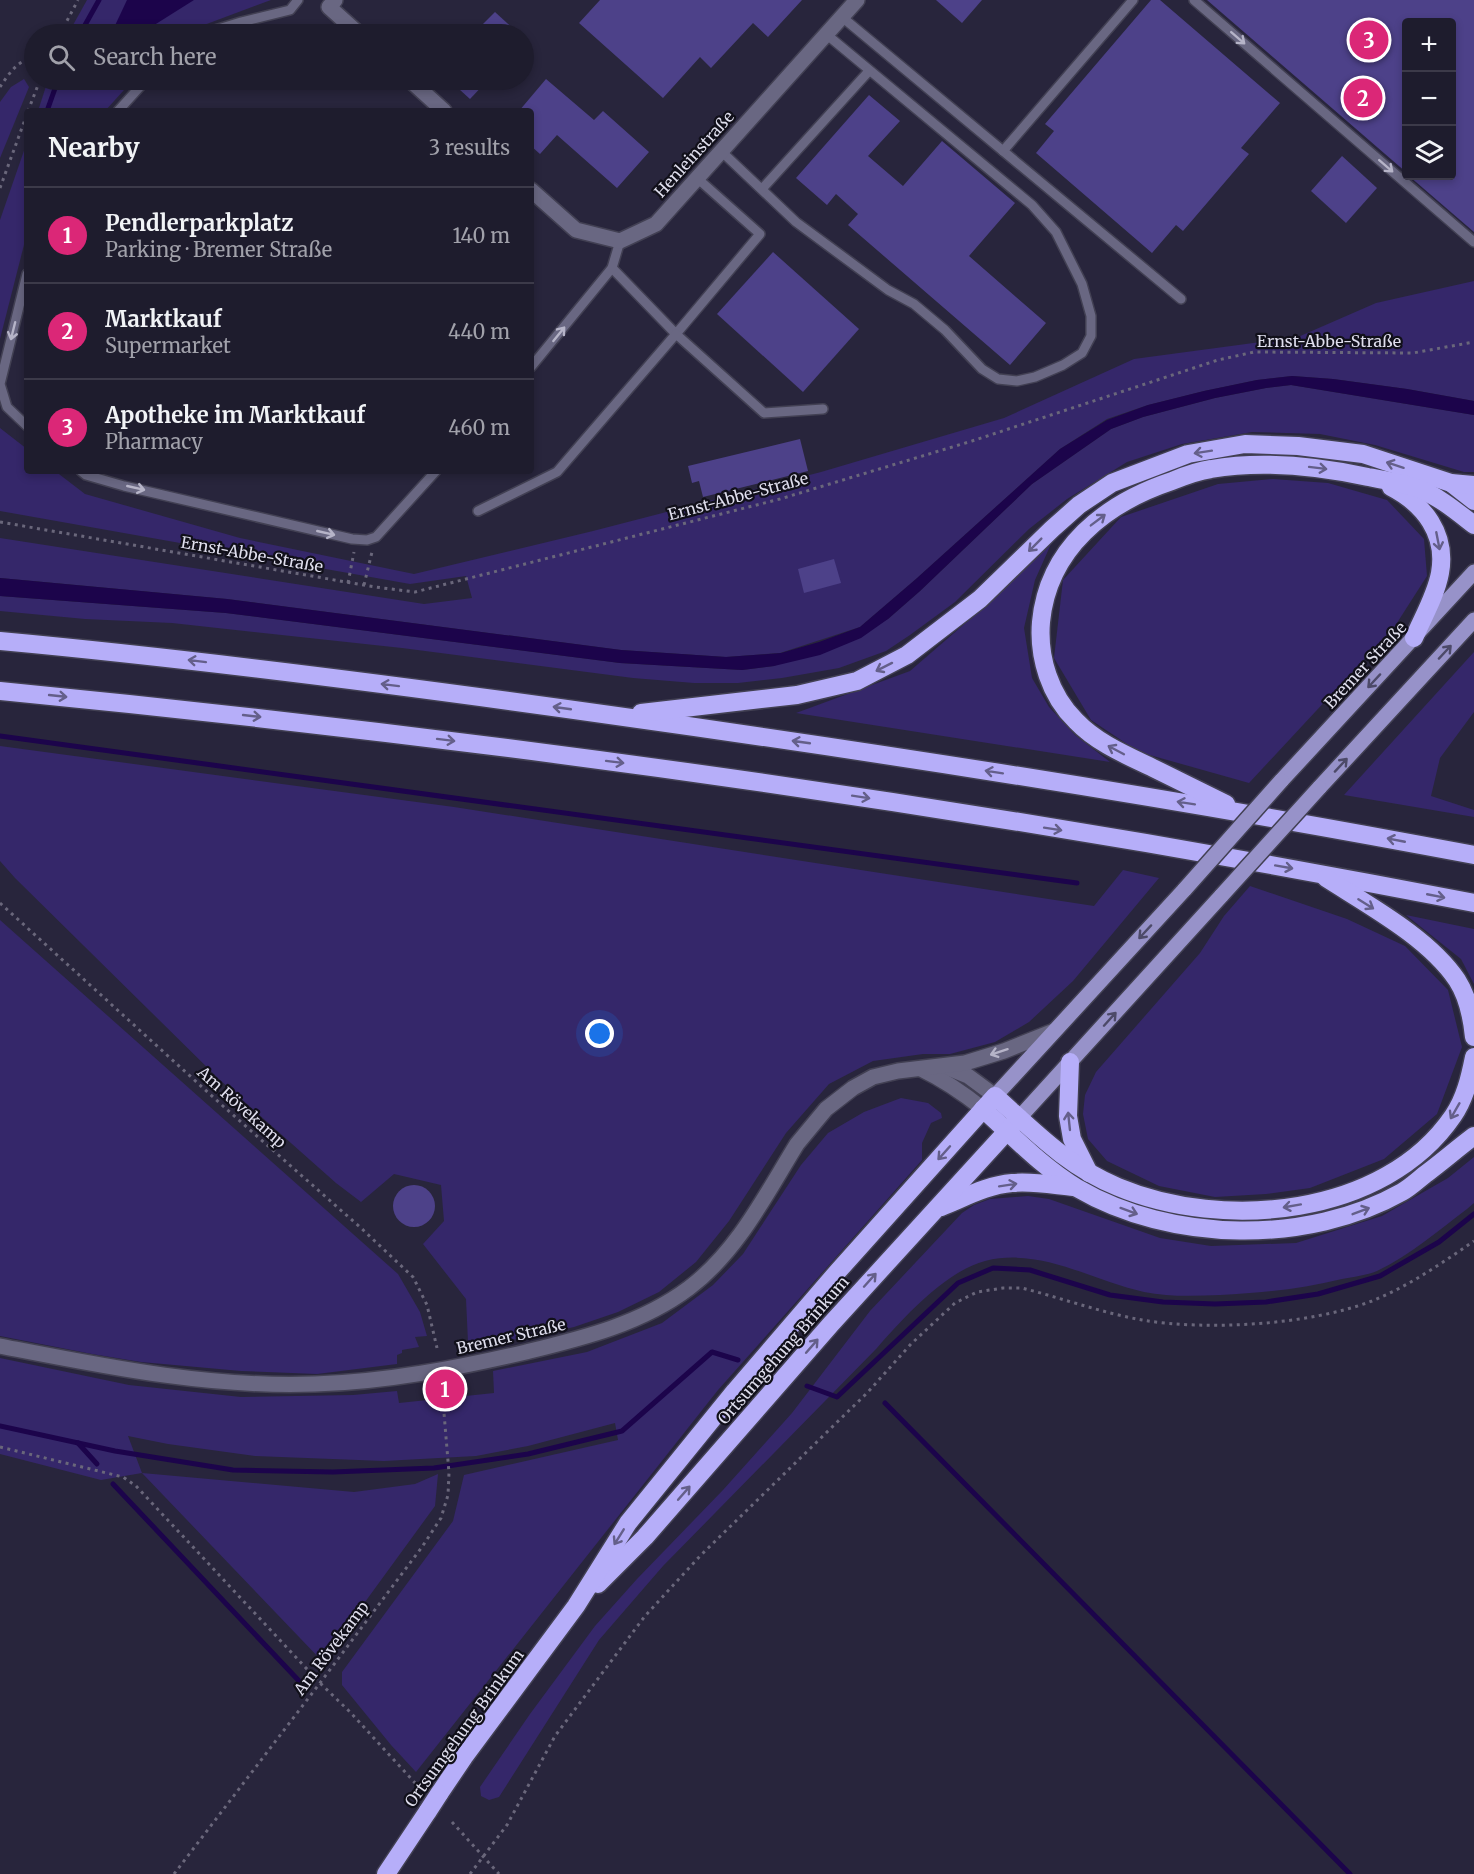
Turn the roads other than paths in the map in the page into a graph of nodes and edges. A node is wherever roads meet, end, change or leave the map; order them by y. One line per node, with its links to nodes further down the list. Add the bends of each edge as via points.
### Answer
1 (298, 0): 7 (lane, via 290,10)
2 (857, 0): 6 (street, Henleinstraße)
3 (1133, 0): 16 (lane)
4 (1194, 0): 21 (lane, one-way to 21)
5 (328, 2): 8 (street)
6 (842, 17): 9 (street, Henleinstraße); 16 (lane)
7 (234, 24)
8 (349, 24)
9 (826, 34): 10 (lane); 15 (street, Henleinstraße)
10 (869, 71): 18 (lane); 18 (lane, via 1032,205 1056,232 1082,284 1091,316 1091,336 1082,353 1035,377 1017,381 998,379 982,369 914,304 888,290 796,222)
11 (137, 90): 13 (lane)
12 (421, 90): 14 (street)
13 (121, 108)
14 (441, 108)
15 (721, 151): 17 (street, Henleinstraße); 18 (lane)
16 (1003, 151): 24 (lane)
17 (697, 178): 20 (street, Henleinstraße, via 656,224); 25 (lane, via 760,234)
18 (762, 189)
19 (534, 193): 20 (street, via 576,230)
20 (620, 241): 22 (lane)
21 (1474, 242)
22 (612, 268): 25 (lane); 26 (lane, one-way to 22)
23 (24, 286): 28 (lane, one-way to 28, via 0,384 7,407)
24 (1181, 299)
25 (676, 334): 27 (lane, via 764,412); 35 (lane, via 557,472)
26 (534, 363)
27 (823, 409)
28 (24, 423)
29 (85, 474): 30 (lane, one-way to 30, via 357,540 376,537)
30 (433, 474)
31 (1367, 477): 36 (highway, via 1429,494); 39 (highway, one-way to 39, via 1400,491 1431,520 1437,531 1440,573); 43 (highway, one-way to 31, via 1111,748 1076,722 1052,686 1044,661 1042,610 1048,589 1066,552 1089,527 1130,498 1160,485 1209,469 1244,466 1303,466)
32 (1450, 483): 33 (highway); 34 (highway); 42 (highway, one-way to 42, via 1363,454 1298,446 1245,444 1188,454 1112,483 1079,505 980,599 907,655 857,681 797,695)
33 (1474, 485)
34 (1474, 501)
35 (478, 511)
36 (1474, 525)
37 (1474, 572): 39 (main road, Bremer Straße)
38 (1474, 620): 50 (main road, one-way to 38, bridge)
39 (1414, 638): 47 (main road, Bremer Straße, one-way to 47, bridge)
40 (0, 641): 42 (highway, one-way to 40, via 286,672)
41 (0, 691): 45 (highway, one-way to 45, via 291,720 676,770)
42 (613, 716): 43 (highway, one-way to 42, via 823,745)
43 (1244, 813): 44 (highway, one-way to 43)
44 (1474, 855)
45 (1316, 872): 46 (highway, one-way to 46); 48 (highway, one-way to 48, via 1378,911 1437,956 1464,994)
46 (1474, 903)
47 (1053, 1031): 51 (street, Bremer Straße, one-way to 51, via 1004,1051); 53 (main road, Bremer Straße)
48 (1474, 1037)
49 (1474, 1057): 56 (highway, one-way to 56, via 1468,1085 1454,1115 1428,1146 1398,1170 1359,1189 1317,1202 1264,1210 1211,1210 1146,1197)
50 (1070, 1062): 54 (main road); 56 (highway, one-way to 50, via 1072,1139 1068,1116)
51 (943, 1066): 52 (street, Bremer Straße); 53 (street, via 968,1076)
52 (921, 1069): 53 (street); 59 (street, Bremer Straße, via 873,1077 837,1101 797,1144 739,1237 701,1278 662,1306 602,1332 443,1369 315,1384 192,1378)
53 (989, 1102): 54 (highway); 60 (highway, Ortsumgehung Brinkum, one-way to 60, via 735,1391 628,1523)
54 (1013, 1124): 56 (highway); 57 (highway, via 1043,1164); 58 (highway, Ortsumgehung Brinkum)
55 (1474, 1136): 57 (highway, one-way to 55, via 1124,1209 1204,1228 1259,1230 1311,1225 1359,1212 1404,1192)
56 (1090, 1174)
57 (1076, 1187): 58 (highway, one-way to 57, via 1010,1183)
58 (934, 1210): 60 (highway, Ortsumgehung Brinkum, one-way to 58, via 645,1537)
59 (0, 1346)
60 (576, 1606): 61 (highway, Ortsumgehung Brinkum, bridge, via 464,1757)
61 (386, 1874)

